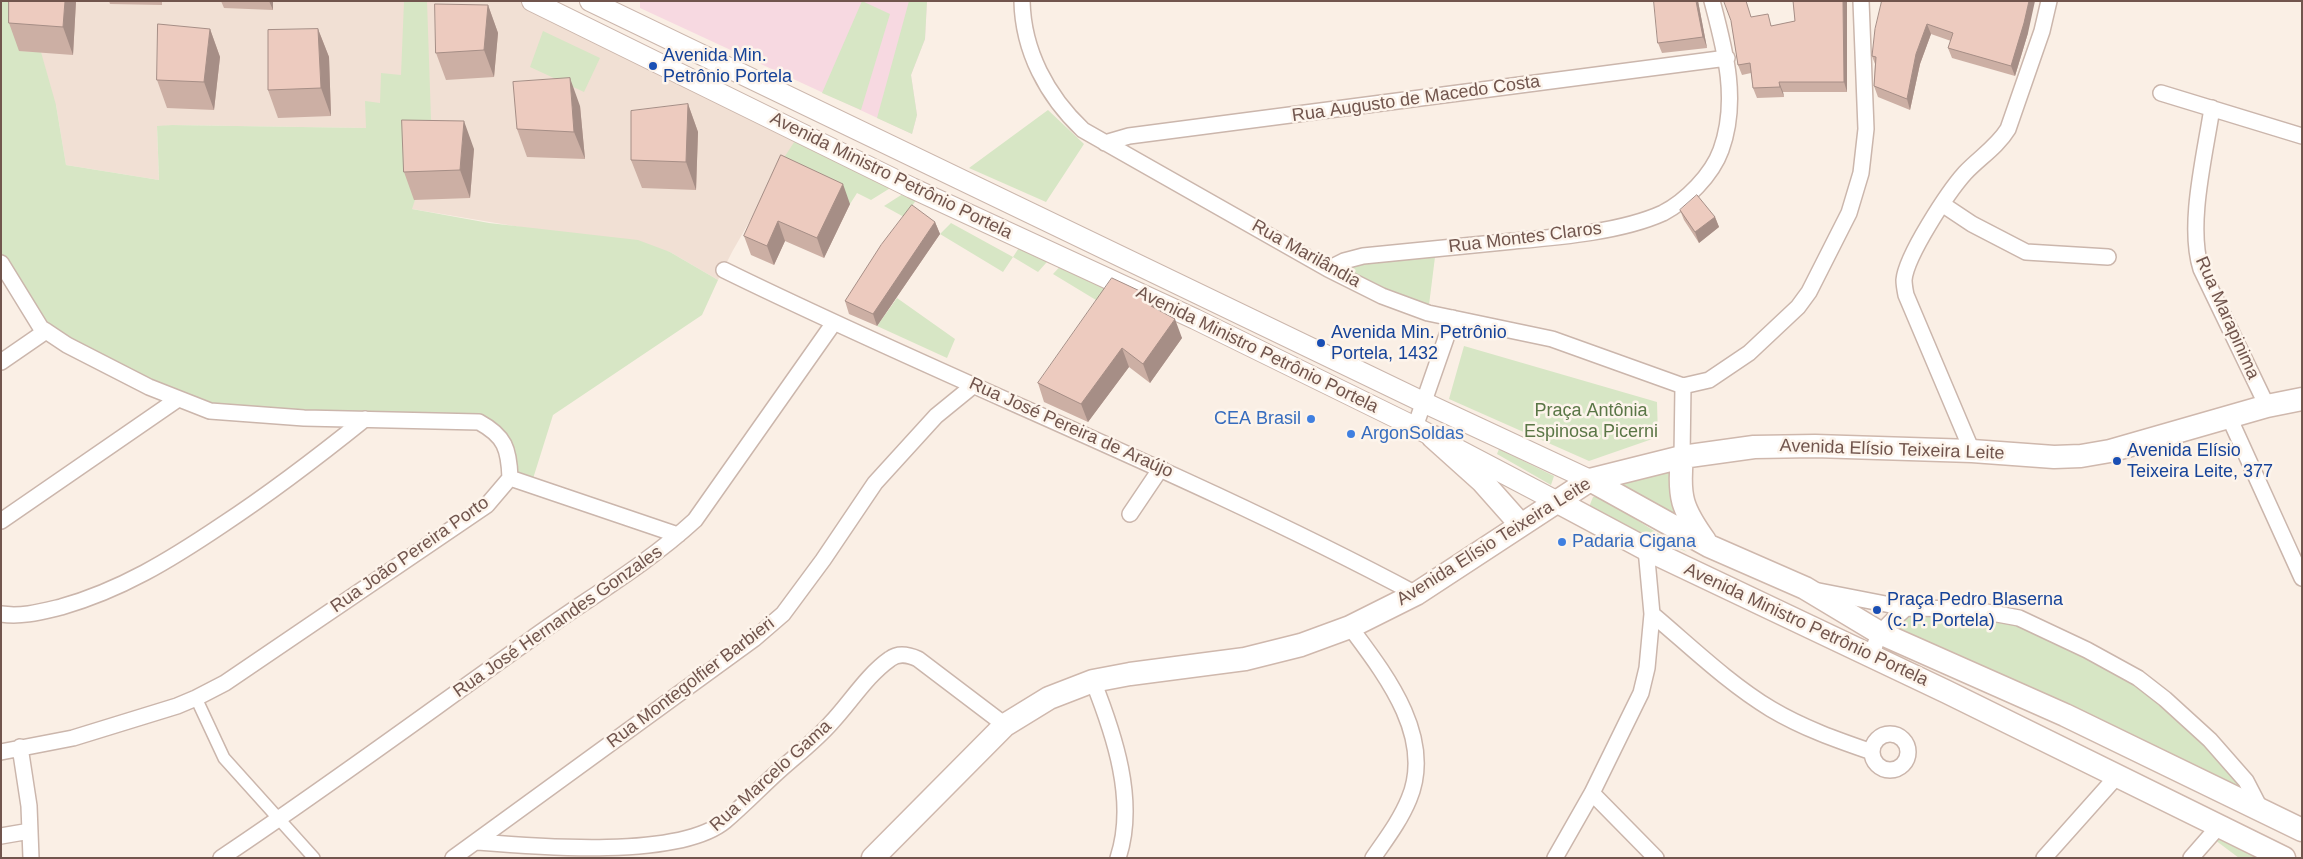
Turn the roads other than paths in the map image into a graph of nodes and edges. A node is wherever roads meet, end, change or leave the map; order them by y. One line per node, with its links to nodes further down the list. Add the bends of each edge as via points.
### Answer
1 (532, 1): 29 (street, Avenida Ministro Petrônio Portela, via 912,188 1195,319)
2 (590, 1): 25 (street, Avenida Ministro Petrônio Portela)
3 (1022, 1): 11 (street, Rua Marilândia, via 1022,25 1030,53 1047,85 1083,130)
4 (1712, 1): 7 (street, Rua Montes Claros)
5 (1861, 1): 22 (street, via 1866,129 1861,173 1849,213 1809,292 1798,307 1749,353 1709,380)
6 (2049, 1): 12 (street, via 2008,129 1965,173)
7 (1727, 58): 11 (street, Rua Augusto de Macedo Costa, via 1129,136); 15 (street, Rua Montes Claros, via 1730,86 1728,119 1721,150 1706,176 1662,213 1569,236 1363,256)
8 (2161, 93): 9 (street)
9 (2212, 108): 10 (street); 26 (street, Rua Marapinima, via 2196,224 2196,253)
10 (2302, 136)
11 (1106, 143): 15 (street, Rua Marilândia)
12 (1942, 204): 13 (street, via 1978,228 2026,252); 30 (street, via 1915,251 1904,282 1906,295)
13 (2108, 257)
14 (1, 263): 19 (street)
15 (1328, 269): 17 (street, Rua Marilândia, via 1410,306)
16 (724, 270): 18 (street, Rua José Pereira de Araújo)
17 (1453, 318): 22 (street, Rua Marilândia, via 1552,339); 25 (street)
18 (833, 324): 21 (street, Rua José Pereira de Araújo); 39 (street, Rua José Hernandes Gonzales, via 695,520)
19 (46, 331): 20 (street); 23 (street, via 75,350)
20 (1, 362)
21 (974, 385): 32 (street, Rua José Pereira de Araújo); 65 (street, Rua Montegolfier Barbieri, via 936,416 875,483 824,560 783,614 754,639)
22 (1683, 386): 31 (street)
23 (178, 398): 28 (street, via 210,411); 37 (street)
24 (2302, 399): 26 (main road, Avenida Elísio Teixeira Leite)
25 (1425, 404): 29 (street); 34 (street, Avenida Ministro Petrônio Portela)
26 (2268, 406): 27 (main road, Avenida Elísio Teixeira Leite)
27 (2229, 418): 30 (main road, Avenida Elísio Teixeira Leite, via 2081,456); 42 (street)
28 (366, 419): 33 (street, via 479,422 495,431 506,445); 46 (street, via 290,480 147,573 84,600 32,615)
29 (1424, 432): 35 (street, Avenida Ministro Petrônio Portela); 38 (main road, via 1482,481)
30 (1972, 451): 31 (main road, Avenida Elísio Teixeira Leite, via 1788,446 1754,447)
31 (1682, 457): 34 (main road, Avenida Elísio Teixeira Leite); 40 (main road, via 1680,491 1686,512)
32 (1161, 468): 36 (street); 44 (street, Rua José Pereira de Araújo)
33 (510, 478): 39 (street); 52 (street, Rua João Pereira Porto, via 487,505 225,683)
34 (1590, 480): 35 (main road, Avenida Elísio Teixeira Leite); 40 (main road, Avenida Ministro Petrônio Portela)
35 (1558, 502): 38 (main road, Avenida Elísio Teixeira Leite); 41 (main road, Avenida Ministro Petrônio Portela)
36 (1130, 514)
37 (1, 521)
38 (1521, 525): 44 (main road, Avenida Elísio Teixeira Leite)
39 (678, 535): 60 (street, Rua José Hernandes Gonzales)
40 (1709, 546): 43 (main road, Avenida Ministro Petrônio Portela)
41 (1646, 549): 47 (street); 50 (main road, Avenida Ministro Petrônio Portela)
42 (2302, 578)
43 (1805, 588): 45 (street, Avenida Ministro Petrônio Portela); 49 (main road, Avenida Ministro Petrônio Portela)
44 (1416, 594): 48 (main road, Avenida Elísio Teixeira Leite)
45 (1906, 608): 49 (street); 59 (street, Avenida Ministro Petrônio Portela, via 1970,609 2019,618 2138,678 2165,699 2231,762 2246,781)
46 (1, 614)
47 (1652, 614): 56 (street, via 1770,708 1813,732); 58 (street, via 1641,693)
48 (1350, 627): 51 (main road, Avenida Elísio Teixeira Leite, via 1302,645 1245,658); 72 (street, via 1383,671 1414,741 1416,768 1410,798)
49 (1880, 633): 50 (street, via 1874,644); 59 (main road, Avenida Ministro Petrônio Portela, via 2064,715)
50 (1873, 658): 57 (main road, Avenida Ministro Petrônio Portela)
51 (1093, 681): 53 (main road, Avenida Elísio Teixeira Leite, via 1050,698); 71 (street, via 1103,705 1123,786 1124,829)
52 (196, 698): 54 (street, Rua João Pereira Porto, via 73,738); 60 (street, via 224,758)
53 (1004, 725): 65 (street, Rua Marcelo Gama, via 918,659 902,654 890,658 830,725 724,822 704,834 660,845 538,847); 66 (main road, Avenida Elísio Teixeira Leite)
54 (20, 746): 55 (street, Rua João Pereira Porto); 63 (street)
55 (1, 752)
56 (1872, 752)
57 (2118, 775): 61 (main road, Avenida Ministro Petrônio Portela); 75 (street)
58 (1592, 793): 73 (street); 74 (street)
59 (2261, 810): 62 (main road, Avenida Ministro Petrônio Portela)
60 (279, 819): 68 (street, Rua José Hernandes Gonzales); 69 (street)
61 (2219, 826): 76 (street); 77 (street, Avenida Ministro Petrônio Portela); 78 (main road, Avenida Ministro Petrônio Portela)
62 (2302, 830)
63 (30, 831): 64 (street); 67 (street)
64 (1, 836)
65 (477, 842): 70 (street, Rua Montegolfier Barbieri)
66 (881, 854)
67 (31, 858)
68 (221, 858)
69 (314, 858)
70 (453, 858)
71 (1118, 858)
72 (1374, 858)
73 (1555, 858)
74 (1656, 858)
75 (2044, 858)
76 (2191, 858)
77 (2260, 858)
78 (2284, 858)

